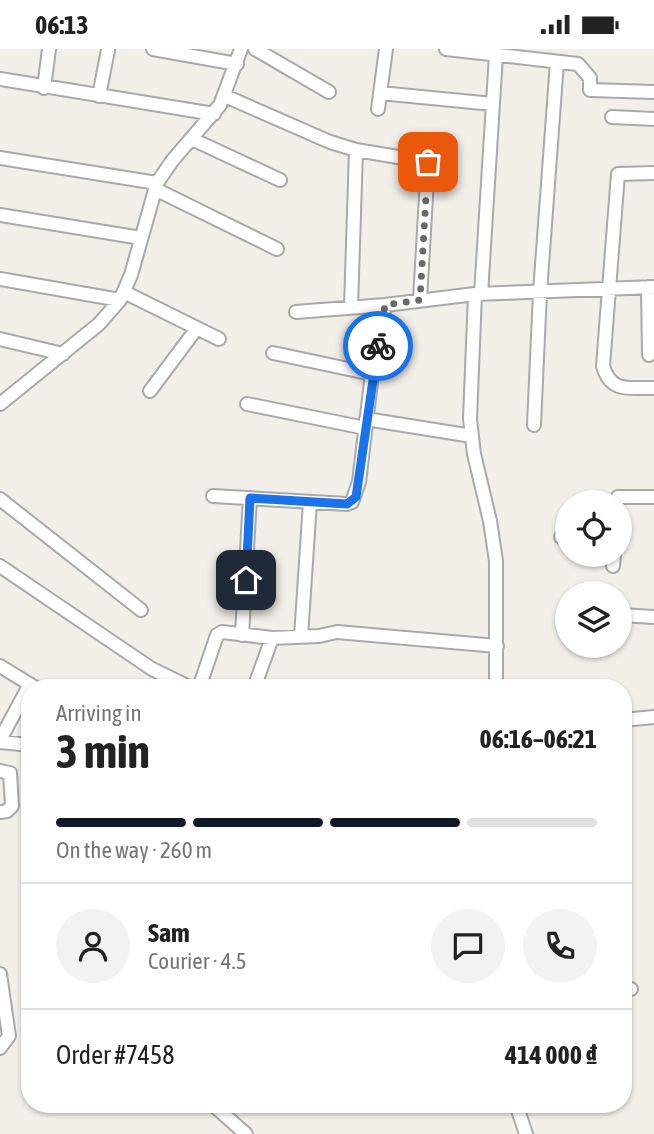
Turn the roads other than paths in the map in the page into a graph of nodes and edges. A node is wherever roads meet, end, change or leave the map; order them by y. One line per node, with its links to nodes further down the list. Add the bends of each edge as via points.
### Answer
1 (49, 49): 14 (street)
2 (153, 49): 11 (street)
3 (241, 49): 11 (street)
4 (255, 49): 15 (street)
5 (386, 49): 17 (street)
6 (446, 49): 9 (street)
7 (579, 49): 12 (street)
8 (108, 50): 18 (street)
9 (496, 55): 10 (street); 20 (street)
10 (557, 62): 12 (street); 37 (street)
11 (237, 64): 19 (street)
12 (578, 64): 16 (street, via 590,78 590,90)
13 (0, 79): 14 (street)
14 (44, 87): 18 (street)
15 (329, 92)
16 (654, 92)
17 (380, 93): 20 (street); 21 (street)
18 (99, 96): 22 (street)
19 (225, 96): 22 (street); 26 (street)
20 (493, 104): 38 (street)
21 (378, 109)
22 (215, 114): 25 (street)
23 (612, 117): 24 (street)
24 (654, 119)
25 (192, 139): 29 (street); 30 (street)
26 (356, 150): 40 (street, via 428,162); 42 (street)
27 (0, 158): 30 (street)
28 (654, 173): 36 (street, via 618,174)
29 (280, 180)
30 (156, 186): 32 (street); 33 (street)
31 (0, 215): 32 (street)
32 (141, 238): 39 (street)
33 (277, 249)
34 (0, 279): 39 (street)
35 (651, 287): 36 (street); 49 (street)
36 (607, 290): 37 (street); 51 (street, via 603,366 607,379 617,387)
37 (540, 292): 38 (street); 56 (street)
38 (478, 294): 40 (street); 57 (street, via 471,361)
39 (122, 296): 44 (street); 48 (street, via 99,324)
40 (420, 300): 41 (street)
41 (385, 305): 42 (street); 50 (street)
42 (351, 307): 43 (street)
43 (296, 312)
44 (197, 328): 46 (street); 52 (street)
45 (0, 339): 48 (street)
46 (219, 339)
47 (274, 353): 50 (street)
48 (63, 354): 53 (street)
49 (649, 355)
50 (372, 374): 55 (street)
51 (654, 388)
52 (150, 391)
53 (0, 404)
54 (247, 404): 55 (street)
55 (366, 423): 57 (street); 63 (street, via 356,497 347,504)
56 (534, 425)
57 (472, 436): 71 (street, via 494,539)
58 (213, 496): 61 (street)
59 (632, 496): 60 (street)
60 (654, 497)
61 (250, 498): 63 (street); 68 (street)
62 (0, 499): 65 (street)
63 (310, 502): 69 (street)
64 (0, 566): 74 (street, via 144,664)
65 (141, 610)
66 (632, 616): 67 (street)
67 (654, 617)
68 (243, 635): 70 (street); 75 (street, via 219,633)
69 (302, 637): 70 (street); 71 (street, via 337,632)
70 (272, 638): 76 (street)
71 (497, 646): 77 (street)
72 (0, 666): 73 (street)
73 (21, 679)
74 (175, 679)
75 (195, 679)
76 (257, 679)
77 (496, 679)
78 (21, 706): 81 (street)
79 (654, 717): 80 (street)
80 (632, 719)
81 (0, 741): 82 (street)
82 (21, 744)
83 (0, 771): 84 (street, via 10,773 12,806)
84 (0, 813)
85 (0, 974): 86 (street)
86 (2, 993): 87 (street, via 9,1036)
87 (0, 1048)
88 (222, 1113): 90 (street)
89 (519, 1113): 91 (street)
90 (246, 1134)
91 (526, 1134)

